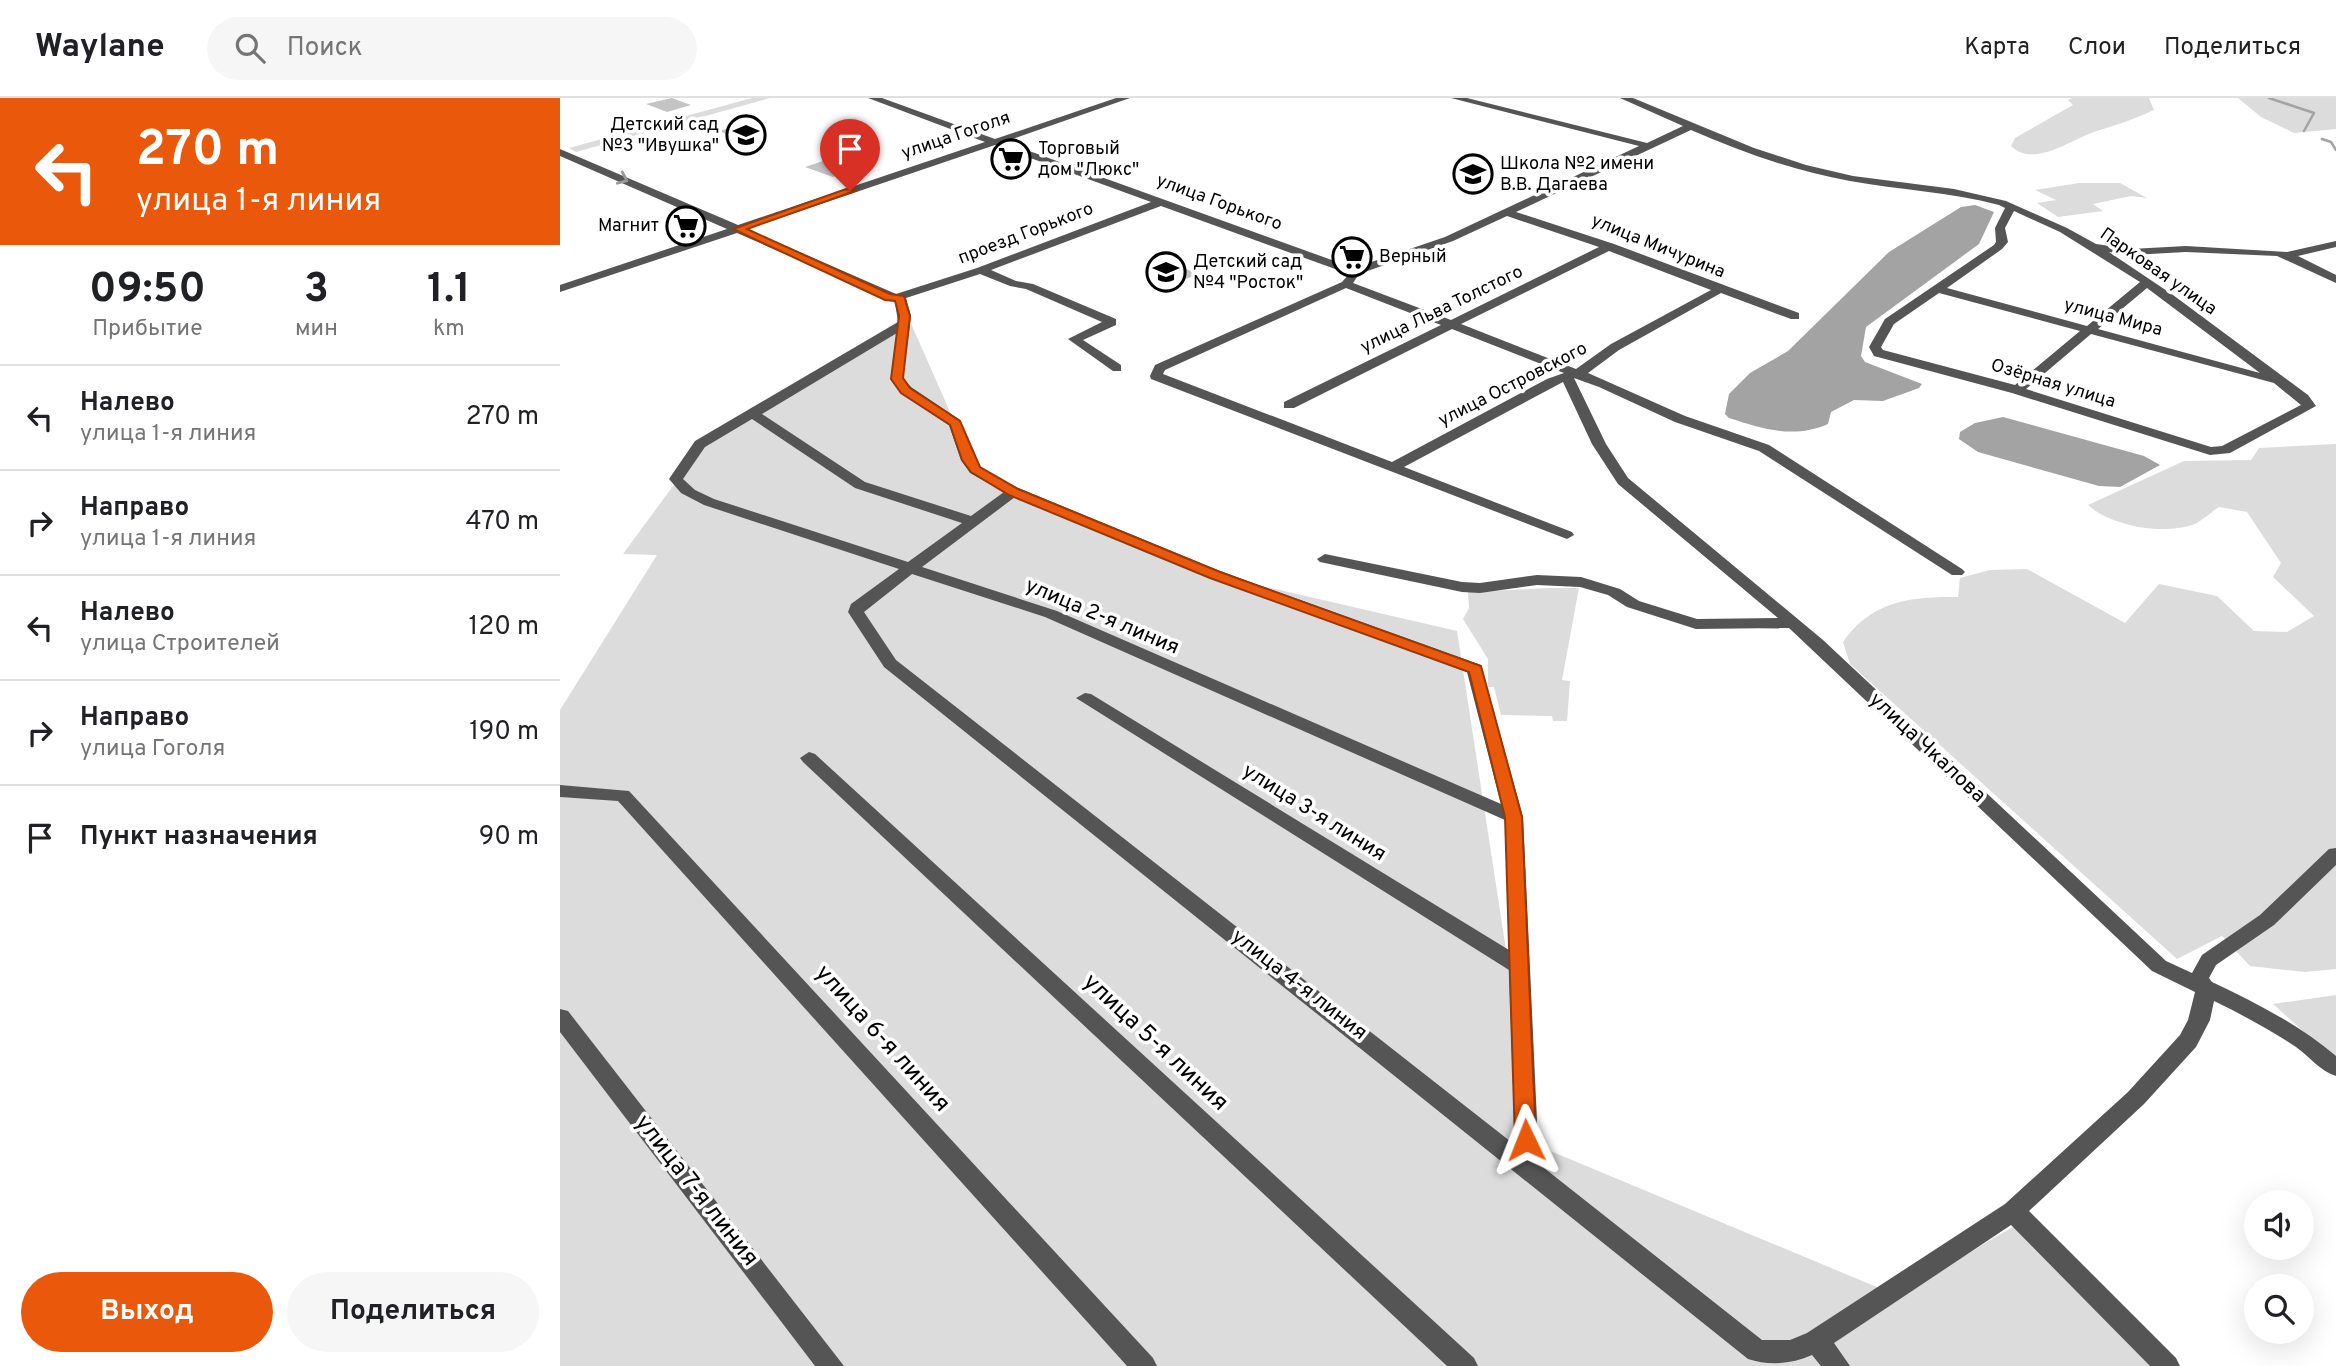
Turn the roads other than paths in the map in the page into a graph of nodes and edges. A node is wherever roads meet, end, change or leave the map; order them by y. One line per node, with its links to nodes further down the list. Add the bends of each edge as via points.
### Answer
1 (873, 98): 6 (street, улица Горького)
2 (1125, 98): 6 (street, улица Гоголя)
3 (1456, 98): 7 (street)
4 (1625, 98): 5 (street, Парковая улица)
5 (1693, 125): 7 (street); 10 (street, Парковая улица, via 1797,167 1880,184 1972,195)
6 (997, 141): 9 (street, улица Горького); 12 (street, улица Гоголя)
7 (1648, 146): 11 (street)
8 (560, 152): 12 (street, one-way to 12)
9 (1163, 201): 17 (street, проезд Горького); 18 (street, улица Горького)
10 (2011, 206): 14 (street, Парковая улица); 22 (street, via 2000,228 1998,247)
11 (1508, 212): 15 (street, улица Мичурина); 18 (street)
12 (738, 229): 23 (street, улица Гоголя); 25 (street, via 888,297)
13 (2336, 244): 16 (street)
14 (2090, 245): 16 (street, via 2131,252 2186,249); 20 (street, Парковая улица)
15 (1610, 246): 24 (street, улица Мичурина); 27 (street, улица Льва Толстого)
16 (2287, 255): 19 (street)
17 (981, 270): 25 (street, проезд Горького); 30 (street, via 1112,322 1074,339)
18 (1354, 272): 21 (street)
19 (2336, 280)
20 (2146, 283): 29 (street); 32 (street, Парковая улица)
21 (1346, 284): 27 (street); 37 (street, via 1159,368 1156,376)
22 (1934, 288): 29 (street, улица Мира); 33 (street, Озёрная улица, via 1885,327 1875,347 1878,353)
23 (560, 289)
24 (1719, 290): 26 (street, улица Мичурина); 31 (street, улица Островского)
25 (900, 298): 28 (street, via 905,316)
26 (1795, 316)
27 (1454, 324): 31 (street); 34 (street, улица Льва Толстого)
28 (901, 325): 35 (street); 38 (street, via 895,372 900,384 955,424 975,470)
29 (2091, 330): 32 (street, улица Мира); 33 (street)
30 (1117, 368)
31 (1571, 375): 37 (street, улица Островского); 43 (street, via 1763,448); 44 (street, улица Чкалова, via 1599,444 1623,481)
32 (2282, 383): 36 (street, Парковая улица, via 2310,404)
33 (2017, 390): 36 (street, Озёрная улица)
34 (1289, 405)
35 (752, 413): 39 (street, via 860,485); 42 (street, улица 2-я линия, via 700,444 676,479 692,495)
36 (2217, 451)
37 (1394, 467): 40 (street)
38 (1013, 492): 39 (street); 48 (street, via 1215,575 1475,669)
39 (972, 521): 42 (street)
40 (1567, 535)
41 (1325, 559): 44 (street, via 1462,587 1537,580 1581,582 1696,624)
42 (910, 568): 48 (street, улица 2-я линия, via 1051,614); 54 (street, улица 4-я линия, via 857,607 890,663)
43 (1957, 572)
44 (1794, 623): 51 (street, улица Чкалова, via 2159,966)
45 (1085, 698): 50 (street, улица 3-я линия)
46 (809, 758): 61 (street, улица 5-я линия)
47 (561, 794): 60 (street, улица 6-я линия, via 623,795)
48 (1514, 817): 50 (street)
49 (2336, 854): 51 (street, via 2267,919 2209,960 2199,978)
50 (1520, 967): 54 (street)
51 (2206, 991): 53 (street, улица Чкалова, via 2254,1011); 55 (street, via 2188,1041 2136,1098)
52 (560, 1017): 59 (street, улица 7-я линия)
53 (2336, 1068)
54 (1527, 1165): 57 (street, улица 4-я линия)
55 (2013, 1211): 56 (street); 63 (street)
56 (1816, 1341): 58 (street); 62 (street)
57 (1758, 1359): 58 (street)
58 (1787, 1359)
59 (831, 1366)
60 (1144, 1366)
61 (1465, 1366)
62 (1837, 1366)
63 (2167, 1366)

